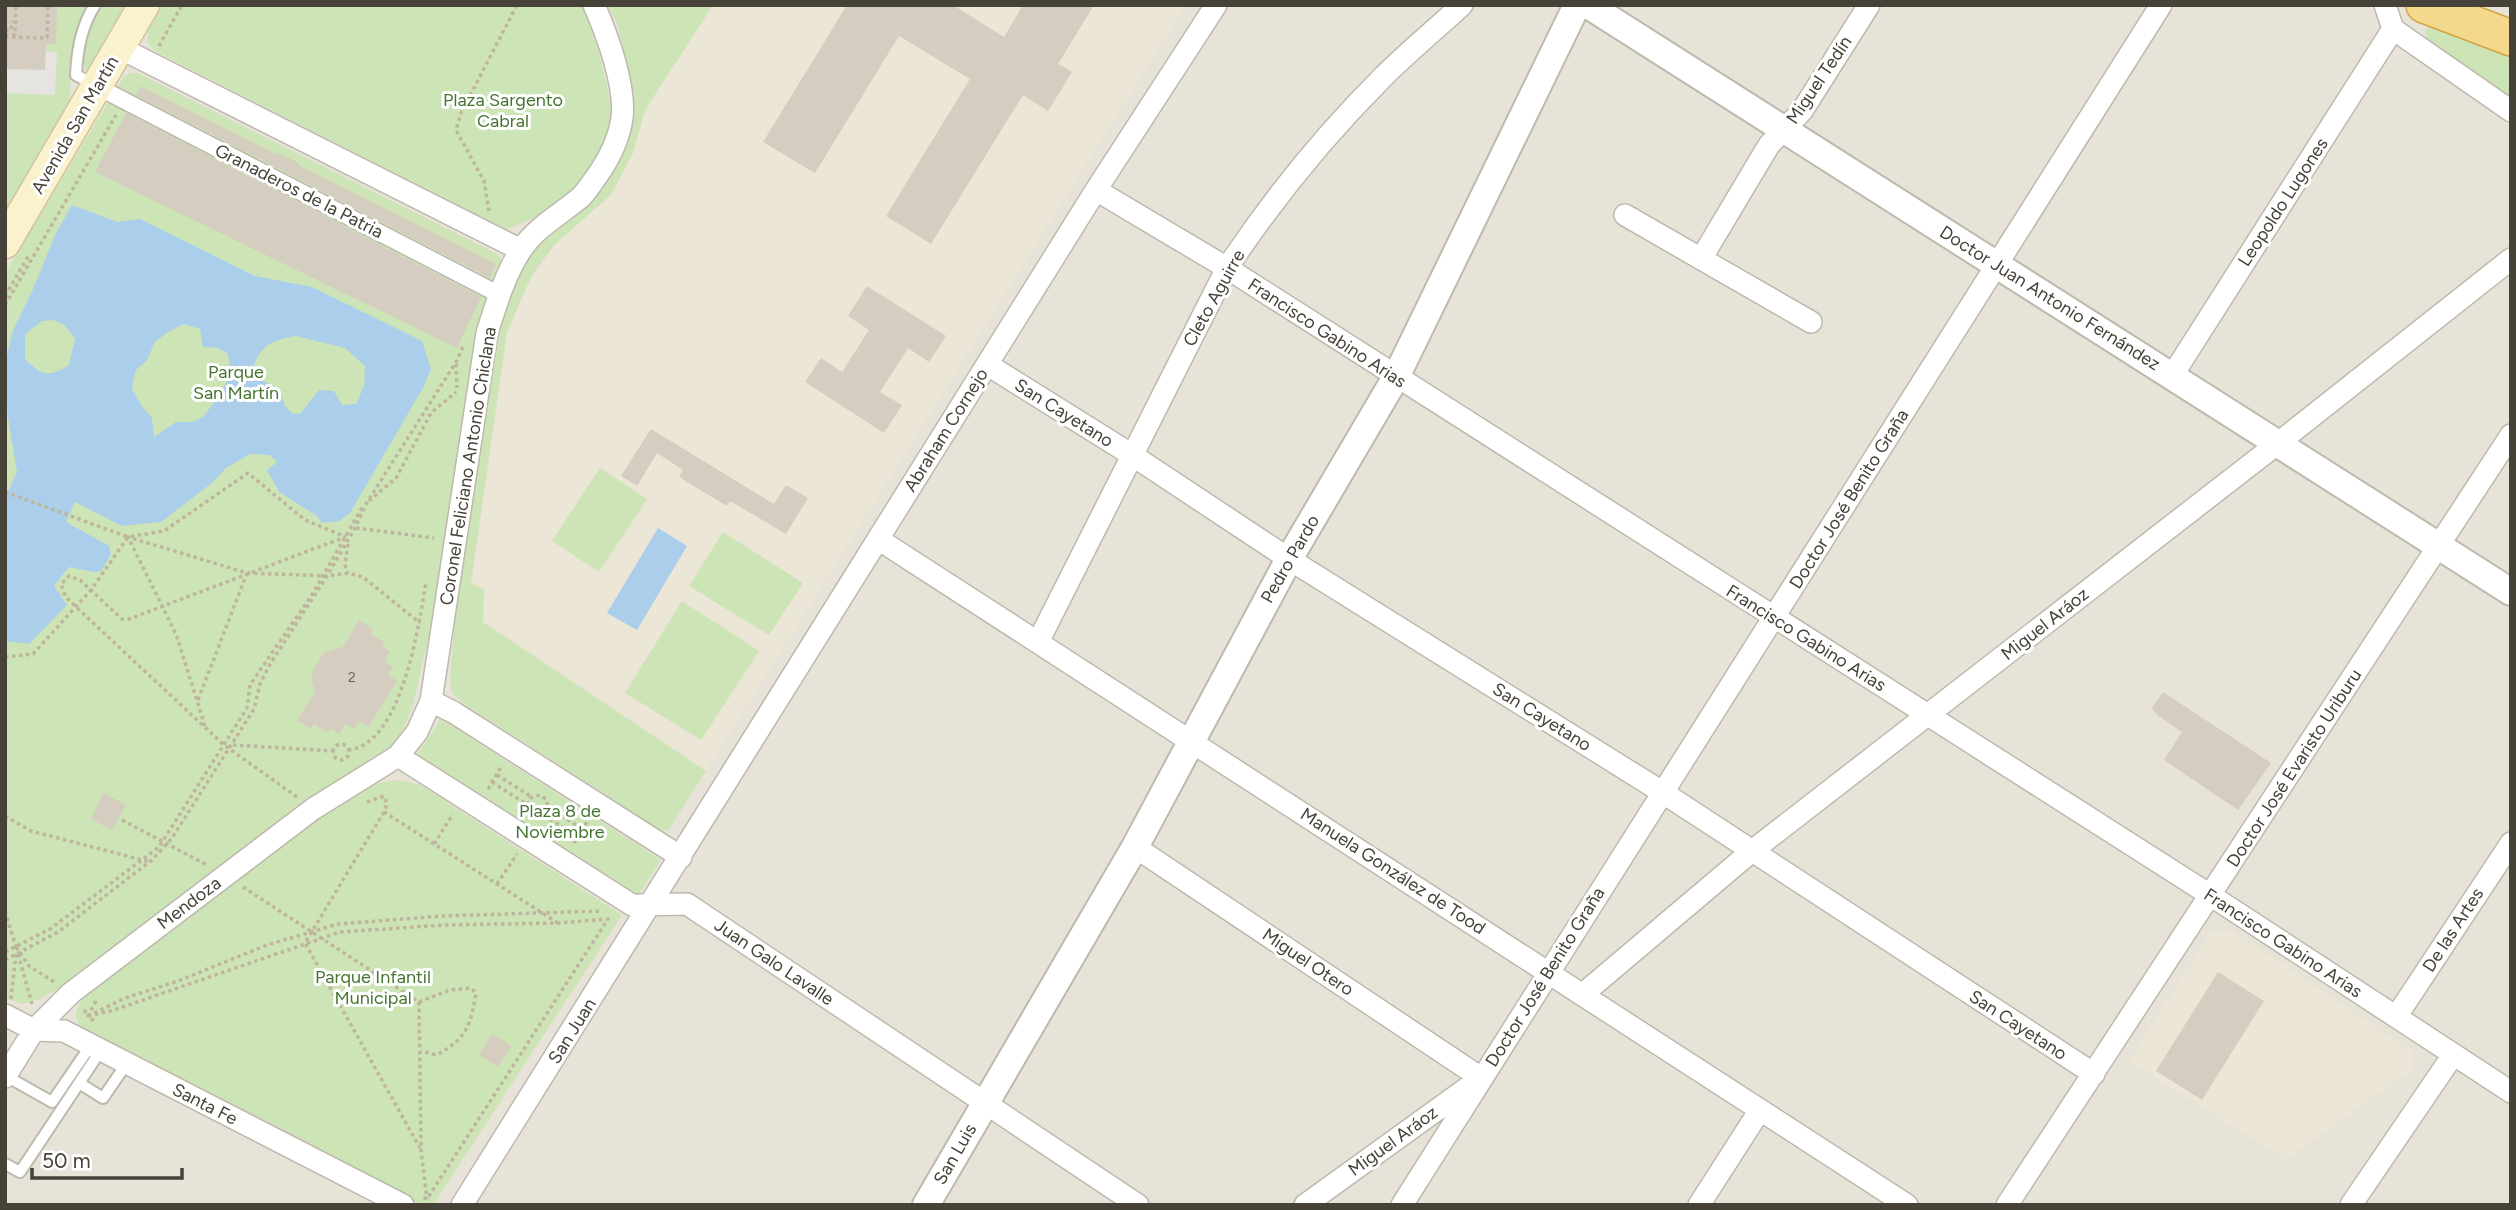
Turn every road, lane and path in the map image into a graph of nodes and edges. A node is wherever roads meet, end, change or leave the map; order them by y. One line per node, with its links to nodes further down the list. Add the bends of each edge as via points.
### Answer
1 (16, 5): 19 (path)
2 (48, 5): 19 (path, via 47,38)
3 (95, 5): 23 (lane, via 77,52)
4 (144, 5): 21 (main road, Avenida San Martín)
5 (182, 5): 22 (path)
6 (517, 5): 31 (path, via 456,130 484,181 489,215 505,223)
7 (594, 5): 31 (street, Coronel Feliciano Antonio Chiclana, via 618,83 622,116 615,146 583,195)
8 (1216, 5): 28 (street, Abraham Cornejo)
9 (1462, 5): 35 (street, Cleto Aguirre, via 1339,124 1258,222)
10 (1577, 5): 44 (street, Pedro Pardo)
11 (1588, 5): 26 (street, Doctor Juan Antonio Fernández)
12 (1869, 5): 26 (street, Miguel Tedín, via 1802,111)
13 (2161, 5): 34 (street, Doctor José Benito Graña)
14 (2385, 5): 17 (street)
15 (2424, 5): 20 (highway)
16 (12, 21): 18 (path)
17 (2393, 29): 25 (street); 43 (street, Leopoldo Lugones)
18 (5, 34): 19 (path)
19 (15, 36)
20 (2511, 38)
21 (120, 48): 22 (street); 23 (main road, Avenida San Martín)
22 (148, 62): 31 (street)
23 (87, 81): 24 (street, Granaderos de la Patria); 30 (main road, Avenida San Martín)
24 (124, 100): 36 (street, Granaderos de la Patria); 38 (path)
25 (2511, 111)
26 (1783, 131): 32 (street, Miguel Tedín, via 1769,145); 34 (street, Doctor Juan Antonio Fernández)
27 (96, 137): 37 (path)
28 (1096, 190): 35 (street, Francisco Gabino Arias); 42 (street, Abraham Cornejo)
29 (1625, 215): 32 (street)
30 (5, 243)
31 (514, 246): 36 (street, Coronel Feliciano Antonio Chiclana)
32 (1701, 259): 39 (street)
33 (2511, 259): 48 (street, Miguel Aráoz)
34 (1997, 265): 43 (street, Doctor Juan Antonio Fernández); 67 (street, Doctor José Benito Graña)
35 (1227, 268): 44 (street, Francisco Gabino Arias); 49 (street, Cleto Aguirre)
36 (500, 295): 71 (street, Coronel Feliciano Antonio Chiclana, via 487,333)
37 (5, 296)
38 (5, 304)
39 (1811, 322)
40 (469, 333): 41 (path)
41 (456, 362): 45 (path); 51 (path)
42 (988, 365): 49 (street, San Cayetano); 55 (street, Abraham Cornejo)
43 (2172, 376): 48 (street, Doctor Juan Antonio Fernández)
44 (1396, 377): 58 (street, Pedro Pardo); 67 (street, Francisco Gabino Arias)
45 (457, 392): 46 (path); 51 (path, via 431,413 396,478)
46 (455, 405)
47 (2511, 435): 56 (street, Doctor José Evaristo Uriburu)
48 (2277, 444): 56 (street, Doctor Juan Antonio Fernández); 73 (street, Miguel Aráoz)
49 (1132, 456): 58 (street, San Cayetano); 69 (street, Cleto Aguirre)
50 (6, 492): 53 (path)
51 (366, 504): 52 (path); 54 (path)
52 (355, 528): 54 (path); 57 (path, via 434,538)
53 (128, 537): 54 (path, via 164,531 248,473 305,520); 60 (path); 63 (path); 66 (path)
54 (347, 538): 59 (path); 60 (path); 62 (path)
55 (878, 538): 69 (street, Manuela González de Tood); 105 (street, Abraham Cornejo)
56 (2439, 547): 64 (street, Doctor Juan Antonio Fernández); 112 (street, Doctor José Evaristo Uriburu)
57 (432, 550)
58 (1289, 559): 75 (street, Pedro Pardo); 84 (street, San Cayetano)
59 (348, 572): 62 (path); 68 (path, via 363,578)
60 (247, 573): 62 (path); 66 (path); 72 (path)
61 (428, 574): 68 (path)
62 (325, 576): 76 (path, via 250,685 247,708); 77 (path, via 269,666 254,709)
63 (91, 590): 65 (path); 65 (path, via 69,576 61,584); 66 (path, via 122,619)
64 (2511, 592)
65 (75, 606): 70 (path, via 33,654); 74 (path)
66 (162, 606): 72 (path, via 176,634)
67 (1774, 618): 73 (street, Francisco Gabino Arias); 84 (street, Doctor José Benito Graña)
68 (420, 623): 78 (path, via 389,719 367,744)
69 (1038, 642): 75 (street, Manuela González de Tood)
70 (5, 656)
71 (431, 701): 80 (street, Coronel Feliciano Antonio Chiclana); 105 (street)
72 (197, 702): 74 (path)
73 (1928, 715): 104 (street, Miguel Aráoz); 112 (street, Francisco Gabino Arias)
74 (206, 728): 76 (path)
75 (1191, 740): 102 (street, Pedro Pardo); 124 (street, Manuela González de Tood)
76 (224, 745): 77 (path); 99 (path)
77 (232, 747): 79 (path); 90 (path); 99 (path)
78 (348, 750): 79 (path, via 340,744); 79 (path, via 342,760)
79 (333, 751)
80 (398, 756): 85 (street); 90 (street, Mendoza)
81 (503, 764): 82 (path)
82 (497, 775): 83 (path); 86 (path)
83 (492, 782): 85 (path); 87 (path)
84 (1662, 793): 104 (street, San Cayetano); 124 (street, Doctor José Benito Graña)
85 (474, 796): 98 (street); 101 (path)
86 (531, 797): 87 (path); 89 (path, via 542,796)
87 (526, 804): 92 (path, via 531,815)
88 (358, 806): 91 (path, via 384,796)
89 (548, 807): 92 (path); 96 (path)
90 (313, 808): 108 (street, Mendoza)
91 (384, 812): 101 (path); 117 (path)
92 (544, 815): 97 (path)
93 (5, 816): 106 (path, via 31,831)
94 (589, 818): 96 (path)
95 (122, 820): 99 (path)
96 (582, 829): 97 (path)
97 (578, 837): 103 (path)
98 (527, 838): 109 (path); 113 (street)
99 (165, 843): 106 (path); 107 (path); 108 (path)
100 (2511, 843): 131 (street, De las Artes)
101 (434, 844): 109 (path)
102 (1135, 847): 139 (street, Miguel Otero); 142 (street, Pedro Pardo)
103 (571, 848)
104 (1752, 851): 126 (street, Miguel Aráoz); 137 (street, San Cayetano)
105 (681, 857): 113 (street, San Juan)
106 (141, 860): 107 (path); 120 (path, via 50,929)
107 (150, 862): 122 (path, via 58,932)
108 (225, 875): 110 (path); 125 (street, Mendoza)
109 (497, 884): 115 (path)
110 (244, 887): 111 (path); 117 (path)
111 (233, 895)
112 (2210, 895): 131 (street, Francisco Gabino Arias); 137 (street, Doctor José Evaristo Uriburu)
113 (642, 905): 115 (path); 142 (street, Juan Galo Lavalle, via 687,904); 148 (street, San Juan)
114 (5, 911): 120 (path)
115 (545, 914): 116 (path); 117 (path, via 338,924)
116 (558, 923): 118 (path, via 444,925 340,932); 147 (path, via 608,919)
117 (312, 932): 118 (path); 119 (path); 130 (path, via 125,998)
118 (322, 938): 119 (path); 128 (path)
119 (305, 943): 130 (path); 144 (path)
120 (16, 947): 121 (path); 122 (path)
121 (5, 952)
122 (18, 954): 123 (path); 125 (path, via 29,967); 129 (path); 132 (path)
123 (5, 960)
124 (1549, 972): 126 (street, Manuela González de Tood); 139 (street, Doctor José Benito Graña)
125 (71, 993): 130 (path); 132 (street, Mendoza)
126 (1583, 994): 143 (street, Manuela González de Tood)
127 (96, 1001): 130 (path)
128 (419, 1002): 134 (path); 134 (path, via 450,990 471,988 476,993 465,1033 454,1046 436,1055)
129 (7, 1016): 132 (street, Santa Fe)
130 (88, 1016): 133 (path)
131 (2396, 1017): 135 (street, Francisco Gabino Arias)
132 (36, 1028): 133 (street, Santa Fe); 138 (street, Mendoza)
133 (97, 1040): 136 (street, Santa Fe); 138 (lane, via 52,1101); 140 (lane)
134 (421, 1051): 144 (path)
135 (2453, 1055): 141 (street, Francisco Gabino Arias); 156 (street)
136 (127, 1063): 140 (lane, via 103,1098); 146 (street, Santa Fe)
137 (2094, 1074): 155 (street, Doctor José Evaristo Uriburu)
138 (6, 1077)
139 (1481, 1078): 151 (street, Miguel Aráoz); 152 (street, Doctor José Benito Graña)
140 (79, 1083): 145 (lane, via 20,1172)
141 (2511, 1092)
142 (984, 1104): 149 (street, San Luis); 150 (street, Juan Galo Lavalle)
143 (1760, 1110): 153 (street); 154 (street, Manuela González de Tood)
144 (421, 1150): 147 (path)
145 (5, 1164)
146 (409, 1199): 147 (path)
147 (428, 1199)
148 (462, 1205)
149 (926, 1205)
150 (1138, 1205)
151 (1306, 1205)
152 (1402, 1205)
153 (1699, 1205)
154 (1907, 1205)
155 (2007, 1205)
156 (2351, 1205)

